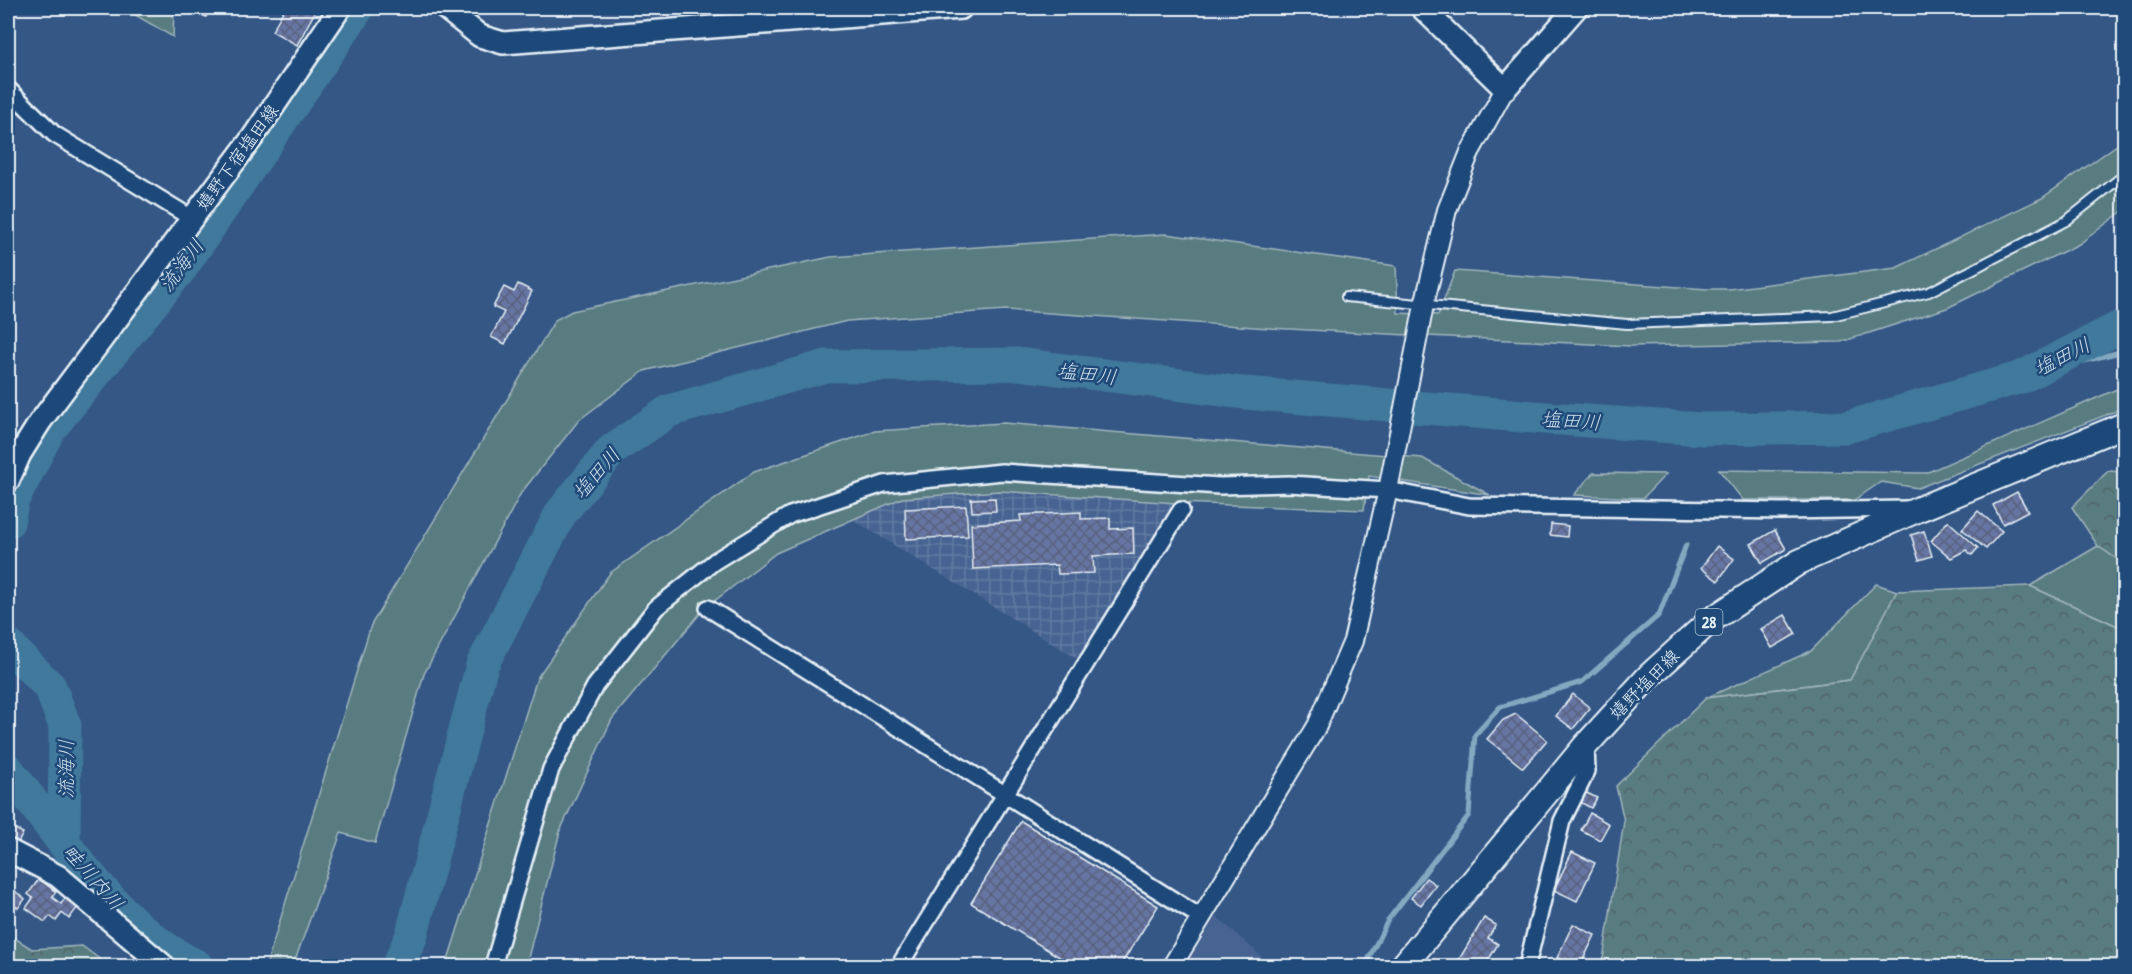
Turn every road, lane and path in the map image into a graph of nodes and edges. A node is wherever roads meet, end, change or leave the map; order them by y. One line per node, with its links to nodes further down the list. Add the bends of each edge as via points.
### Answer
1 (340, 8): 9 (main road, 嬉野下宿塩田線)
2 (446, 8): 3 (main road, via 480,36 503,43)
3 (961, 8)
4 (1422, 8): 6 (main road)
5 (1576, 8): 6 (main road)
6 (1505, 89): 11 (street, via 1470,152 1447,210)
7 (9, 93): 9 (street, via 54,134)
8 (2124, 175): 11 (lane, via 2066,221 1929,292 1832,316 1627,324)
9 (193, 219): 13 (main road, 嬉野下宿塩田線, via 40,422)
10 (1346, 297): 11 (lane)
11 (1424, 305): 14 (street)
12 (2124, 425): 15 (main road, 嬉野塩田線 / 28)
13 (8, 481)
14 (1388, 490): 15 (street, via 1469,506 1782,511); 21 (street, via 1353,641 1317,726); 23 (street, via 1289,484 1220,486 1002,472 884,484 790,515 715,561 656,608 595,686 551,769)
15 (1919, 508): 18 (main road, 嬉野塩田線 / 28, via 1799,562 1711,620 1649,676)
16 (1181, 510): 19 (street)
17 (708, 608): 19 (street)
18 (1586, 745): 26 (main road, 嬉野塩田線 / 28); 27 (street, via 1587,771 1562,820)
19 (1005, 795): 21 (street); 24 (street)
20 (8, 850): 22 (main road, via 58,876)
21 (1202, 918): 25 (street)
22 (164, 966)
23 (493, 966)
24 (899, 966)
25 (1172, 966)
26 (1403, 966)
27 (1527, 966)

